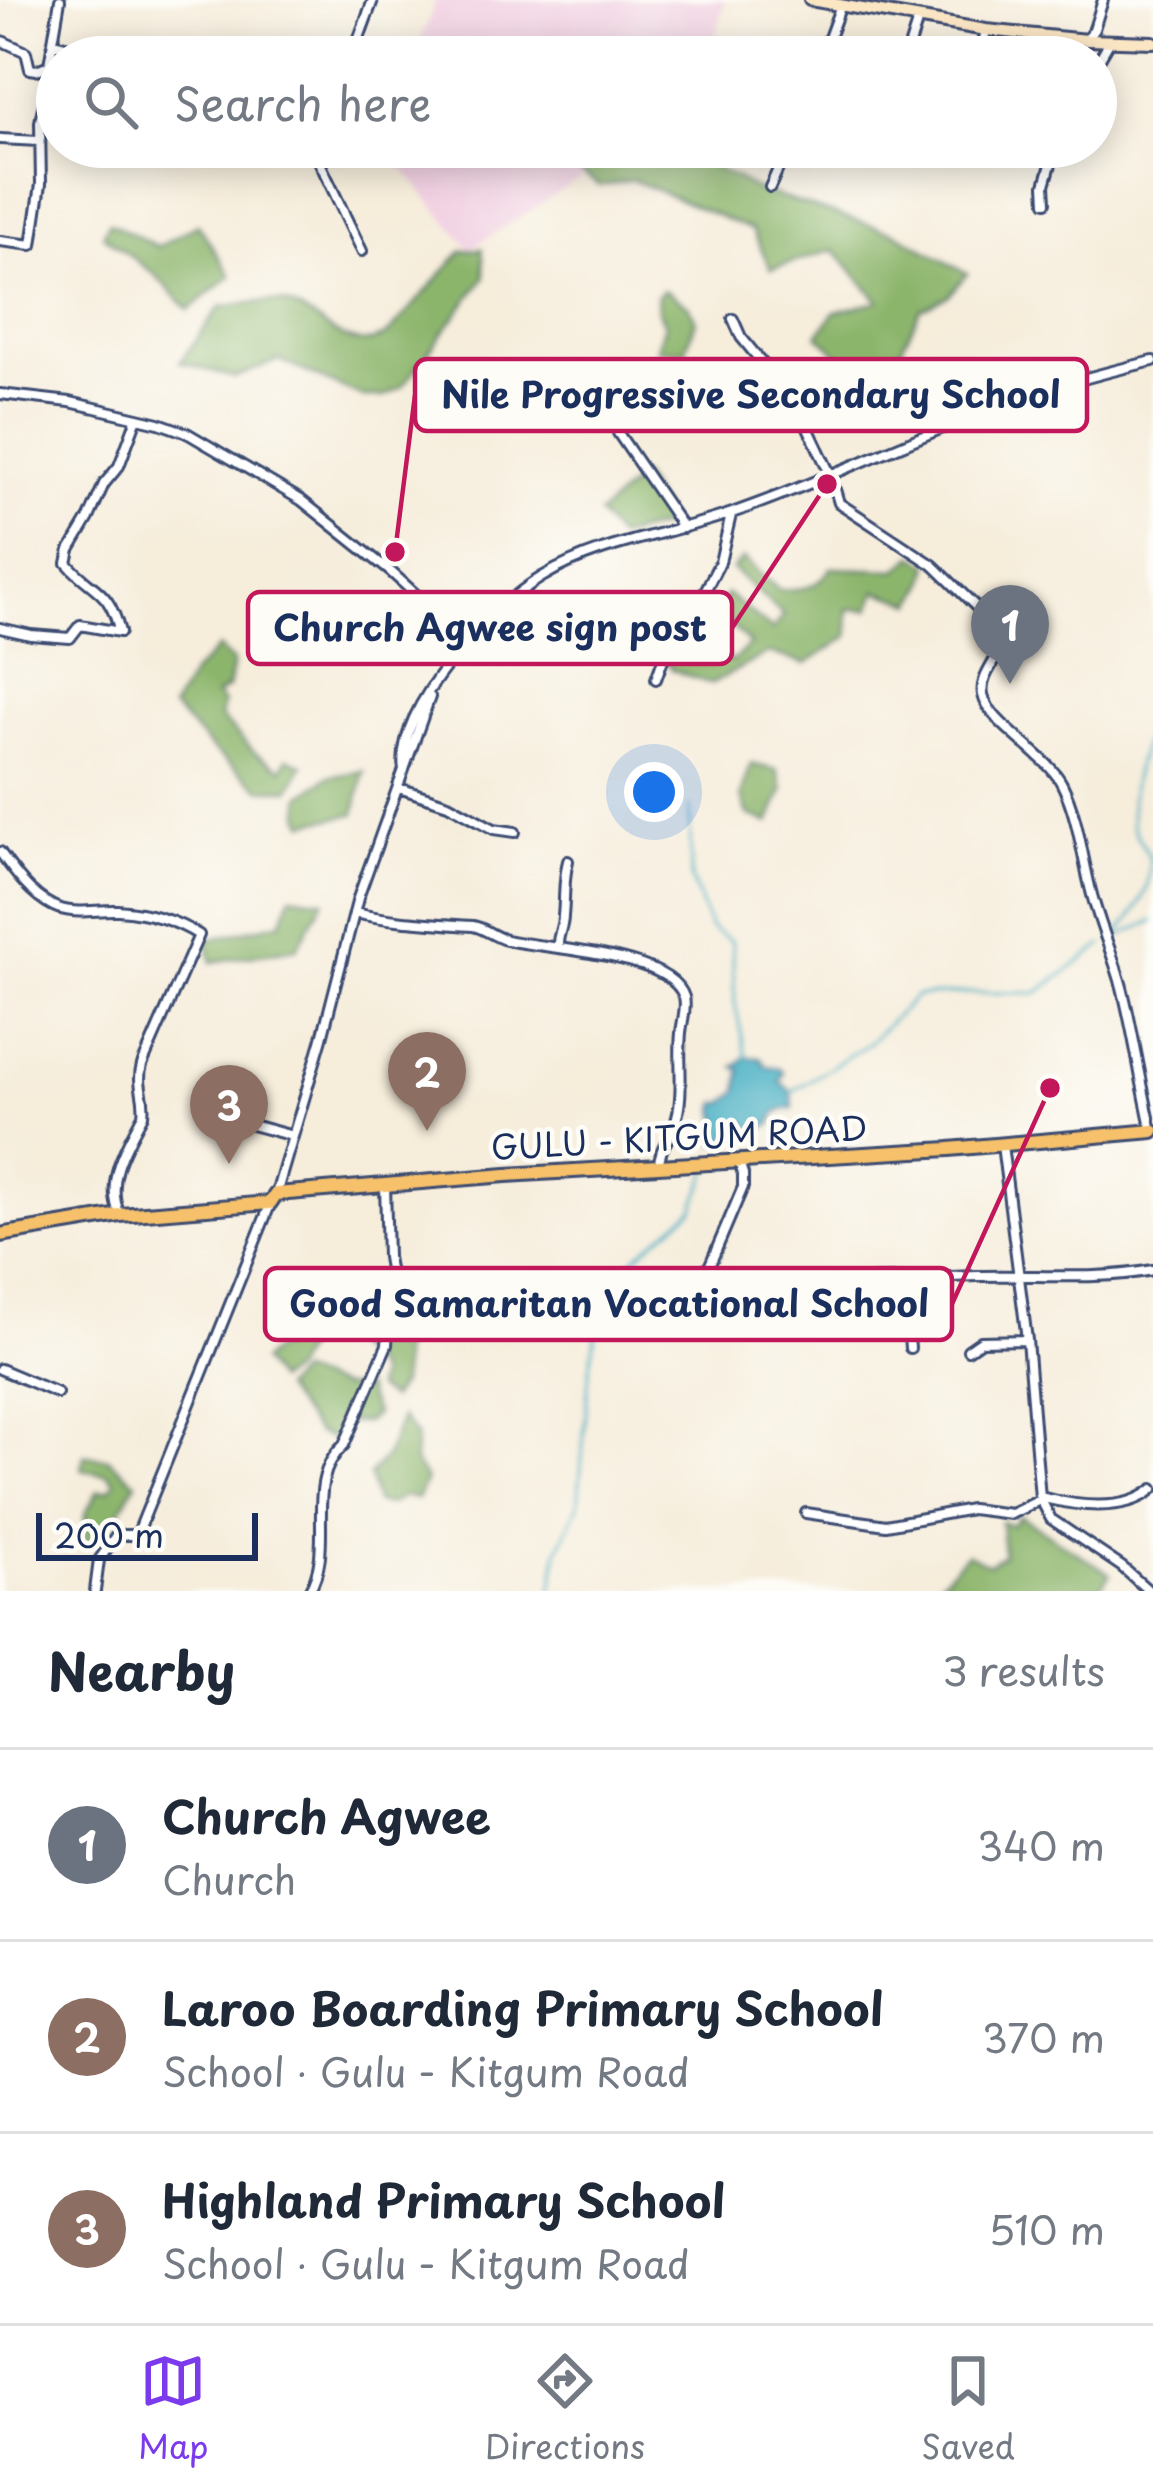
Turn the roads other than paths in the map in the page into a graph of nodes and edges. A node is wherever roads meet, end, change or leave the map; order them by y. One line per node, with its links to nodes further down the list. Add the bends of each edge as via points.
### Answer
1 (60, 0): 8 (street)
2 (373, 0): 9 (street)
3 (810, 0): 5 (street)
4 (1102, 0): 14 (street)
5 (850, 4): 6 (street); 10 (street)
6 (917, 20): 7 (street); 11 (street)
7 (986, 30): 12 (street); 13 (street)
8 (54, 36)
9 (360, 36)
10 (833, 36)
11 (912, 36)
12 (985, 36)
13 (1047, 36)
14 (1090, 36)
15 (0, 40): 18 (street, via 26,52)
16 (1117, 41): 17 (street)
17 (1153, 42)
18 (36, 68)
19 (0, 139): 20 (street)
20 (36, 141)
21 (40, 168): 27 (street, via 32,245)
22 (322, 168): 28 (street)
23 (779, 168): 25 (street)
24 (1048, 168): 26 (street)
25 (770, 188)
26 (1046, 202)
27 (0, 241)
28 (362, 251)
29 (733, 319): 34 (street, via 805,422)
30 (1153, 361): 34 (street, via 979,413)
31 (0, 394): 32 (street)
32 (137, 418): 37 (street, via 67,563 104,593 121,631 80,625 70,638); 38 (street, via 187,433 301,500)
33 (617, 433): 36 (street)
34 (831, 476): 35 (street); 49 (street, via 839,502 933,565 1002,636 984,700 1064,788 1121,986)
35 (731, 513): 36 (street); 41 (street, via 719,562 691,618 673,632)
36 (683, 528): 39 (street, via 566,563)
37 (0, 628)
38 (455, 631): 39 (street); 40 (street)
39 (475, 635): 40 (street)
40 (460, 652): 42 (street, via 410,722)
41 (656, 680)
42 (399, 788): 43 (street); 46 (street)
43 (514, 832)
44 (0, 852): 56 (street, via 52,905 146,915 199,935 138,1080 143,1115 120,1158)
45 (568, 861): 47 (street)
46 (355, 913): 47 (street, via 477,927); 50 (street)
47 (558, 948): 53 (street, via 632,961 682,993 680,1092)
48 (237, 1120): 50 (street)
49 (1152, 1131): 51 (main road, GULU - KITGUM ROAD)
50 (293, 1136): 55 (street)
51 (1002, 1145): 52 (main road, GULU - KITGUM ROAD); 59 (street)
52 (739, 1162): 53 (main road, GULU - KITGUM ROAD); 60 (street, via 742,1187 711,1276 760,1285)
53 (659, 1166): 54 (main road, GULU - KITGUM ROAD)
54 (385, 1185): 55 (main road, GULU - KITGUM ROAD); 70 (street, via 387,1345 324,1477 320,1558)
55 (273, 1198): 56 (main road, GULU - KITGUM ROAD); 69 (street, via 136,1534 117,1535 100,1560)
56 (120, 1215): 57 (main road, GULU - KITGUM ROAD)
57 (0, 1235)
58 (1153, 1270): 59 (street)
59 (1019, 1278): 60 (street); 61 (street)
60 (893, 1280): 62 (street)
61 (1027, 1340): 63 (street, via 981,1341); 67 (street)
62 (910, 1348)
63 (968, 1350)
64 (0, 1370): 65 (street)
65 (57, 1393)
66 (1153, 1489): 67 (street, via 1125,1503)
67 (1040, 1498): 68 (street, via 1017,1513 970,1509 886,1525); 71 (street, via 1051,1519)
68 (806, 1513)
69 (95, 1591)
70 (309, 1591)
71 (1148, 1591)

